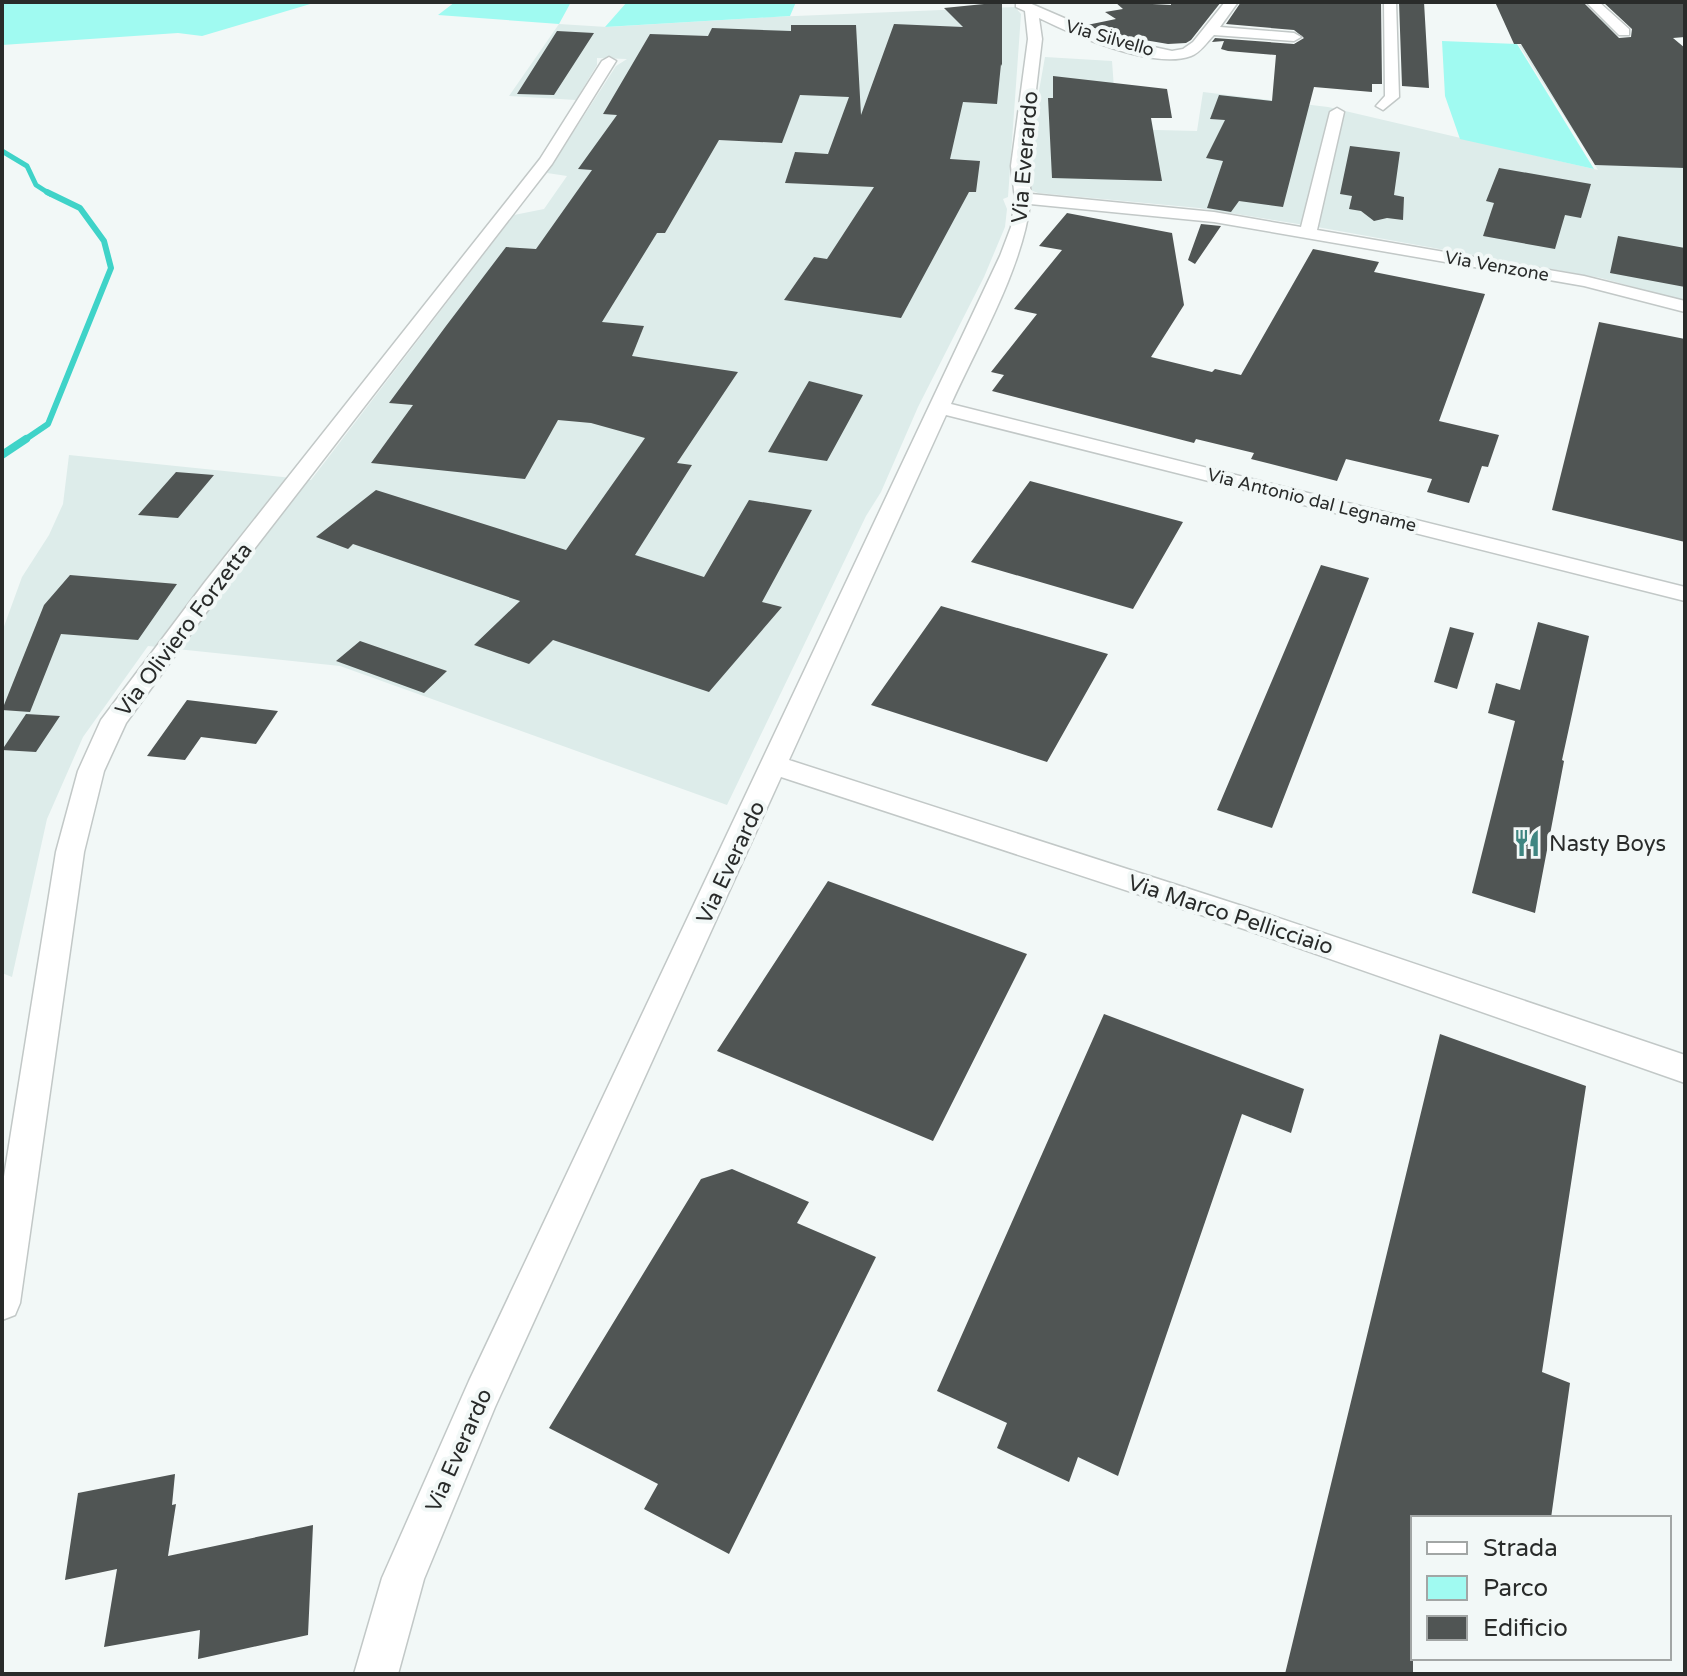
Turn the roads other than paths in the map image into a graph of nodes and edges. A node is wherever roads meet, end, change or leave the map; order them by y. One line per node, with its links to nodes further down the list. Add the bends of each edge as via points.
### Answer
1 (1017, 2): 5 (street, Via Silvello)
2 (1232, 2): 7 (street, Via Silvello)
3 (1390, 2): 11 (street, via 1392,97)
4 (1592, 2): 8 (street)
5 (1033, 25): 6 (street, Via Silvello); 6 (street); 13 (street, Via Everardo, via 1019,166)
6 (1071, 28): 7 (street, Via Silvello, via 1174,54 1192,50)
7 (1207, 30): 9 (street)
8 (1624, 32)
9 (1294, 37)
10 (609, 61): 20 (street, Via Oliviero Forzetta, via 546,161 114,720 91,771 70,852)
11 (1383, 106)
12 (1337, 112): 14 (street)
13 (1023, 198): 14 (street, Via Venzone); 16 (street, Via Everardo, via 1009,256)
14 (1308, 232): 15 (street, Via Venzone, via 1584,281)
15 (1685, 307)
16 (938, 407): 17 (street, Via Antonio dal Legname); 18 (street, Via Everardo)
17 (1685, 594)
18 (774, 765): 19 (street, Via Marco Pellicciaio); 21 (street, Via Everardo, via 482,1394 403,1578)
19 (1685, 1069)
20 (2, 1303)
21 (376, 1674)

